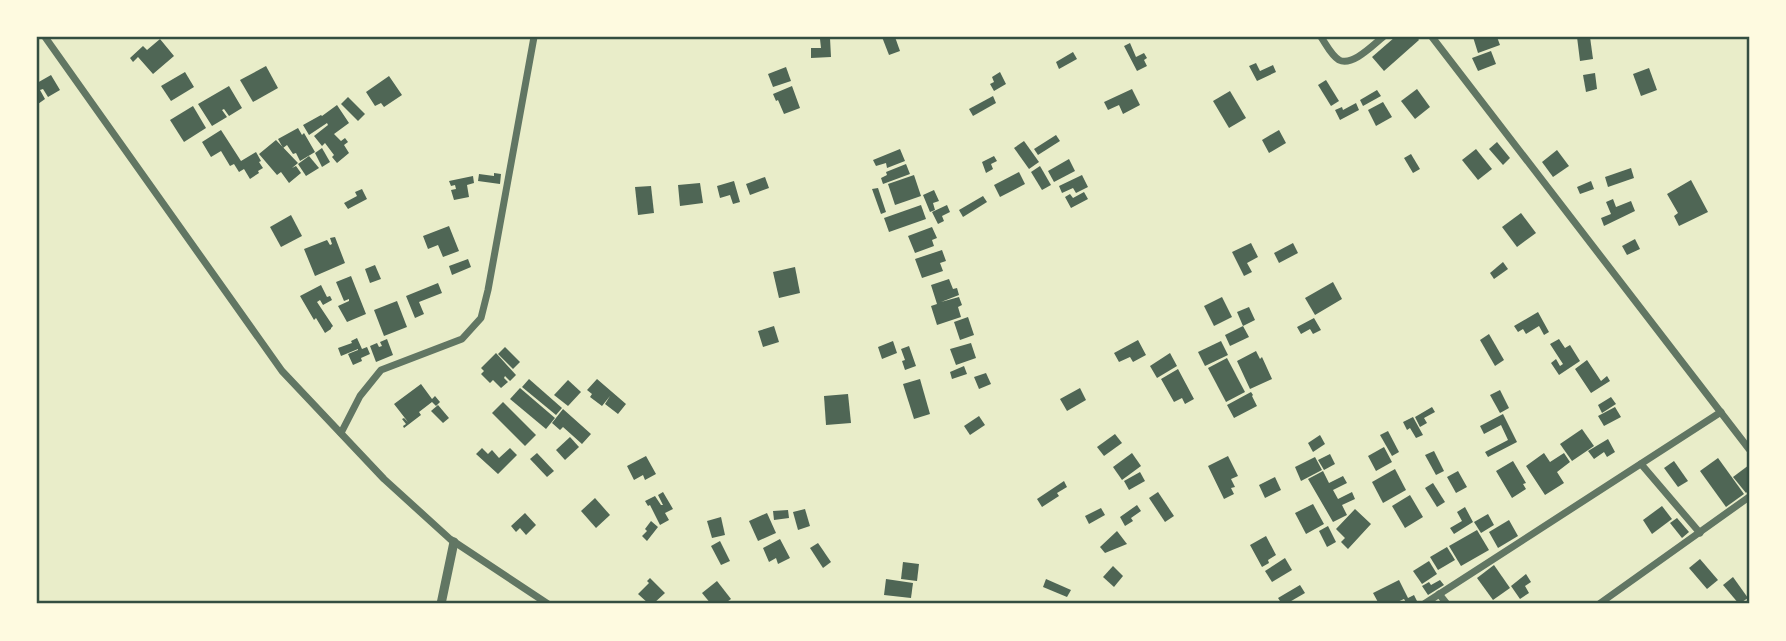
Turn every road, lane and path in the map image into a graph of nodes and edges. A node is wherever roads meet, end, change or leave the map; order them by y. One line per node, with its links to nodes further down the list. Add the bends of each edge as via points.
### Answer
1 (45, 37): 7 (street, via 282,371)
2 (534, 37): 7 (street, via 481,318 462,339 381,370 360,396)
3 (1321, 37): 4 (street, via 1339,60 1346,61)
4 (1383, 37)
5 (1432, 37): 6 (street)
6 (1721, 412): 8 (street); 9 (street)
7 (341, 433): 12 (street)
8 (1749, 449)
9 (1641, 464): 11 (street); 13 (street)
10 (1749, 497): 11 (street)
11 (1700, 533): 18 (street)
12 (454, 542): 14 (street); 15 (street)
13 (1439, 594): 16 (street); 17 (street)
14 (441, 604)
15 (548, 604)
16 (1424, 604)
17 (1447, 604)
18 (1598, 604)

